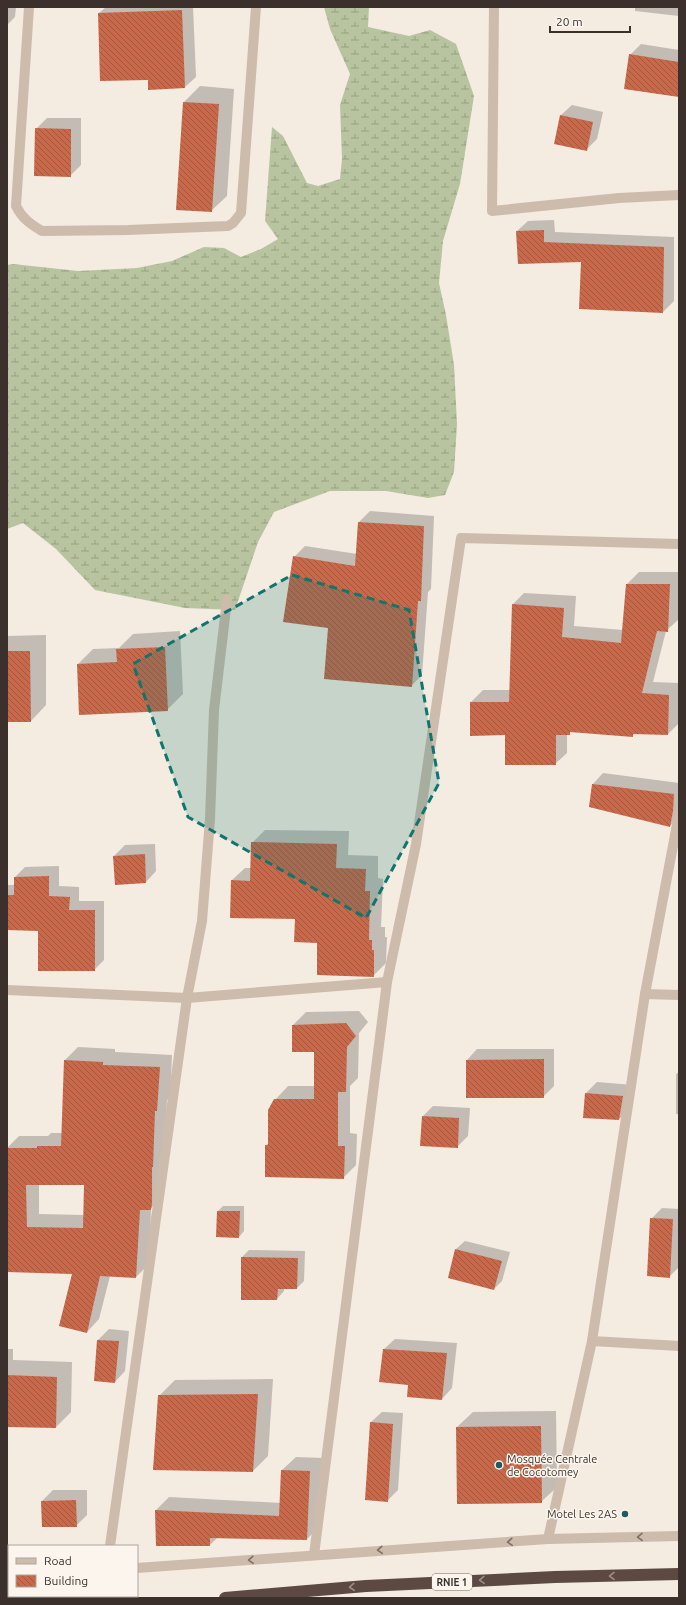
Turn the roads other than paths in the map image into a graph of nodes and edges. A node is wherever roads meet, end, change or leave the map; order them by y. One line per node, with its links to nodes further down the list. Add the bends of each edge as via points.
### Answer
1 (29, 7): 2 (street, via 16,206 30,224 42,231 50,231 233,224 240,213)
2 (256, 7)
3 (494, 7): 4 (street, via 492,211)
4 (679, 194)
5 (679, 544): 8 (street, via 461,538 416,844)
6 (227, 600): 12 (street, via 214,710 210,819 202,921)
7 (679, 814): 10 (street)
8 (387, 982): 12 (street); 18 (street)
9 (7, 990): 12 (street)
10 (646, 994): 11 (street); 13 (street)
11 (679, 995)
12 (187, 998): 17 (street)
13 (592, 1341): 14 (street); 16 (street)
14 (679, 1346)
15 (679, 1536): 16 (street, one-way to 16)
16 (548, 1539): 18 (street, one-way to 18)
17 (110, 1545)
18 (314, 1555): 19 (street, one-way to 19)
19 (138, 1568)
20 (679, 1574): 21 (highway, RNIE 1, one-way to 21, via 366,1586)
21 (225, 1598)

